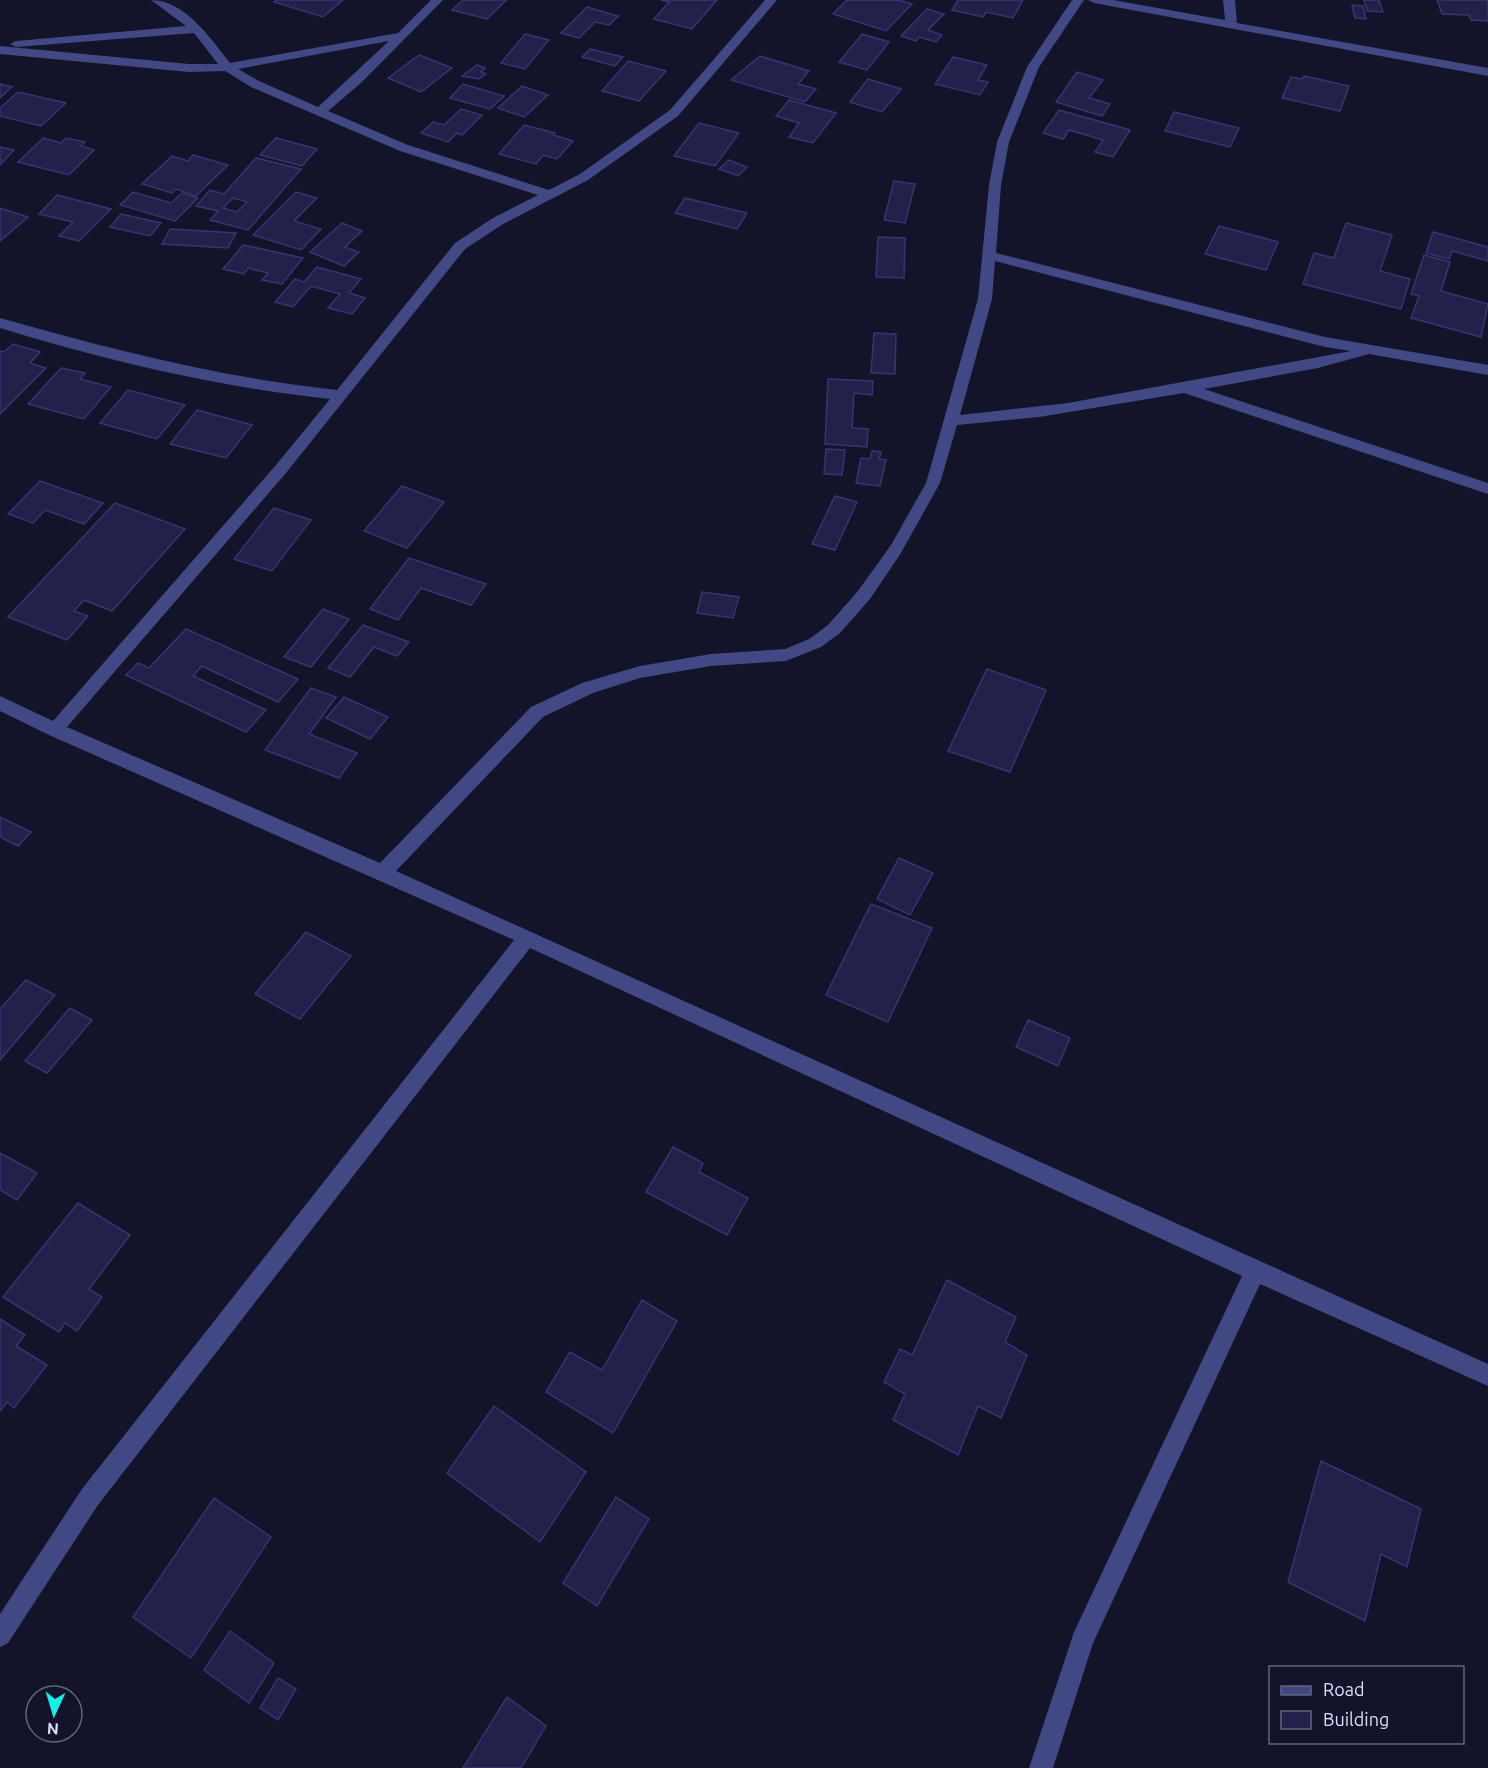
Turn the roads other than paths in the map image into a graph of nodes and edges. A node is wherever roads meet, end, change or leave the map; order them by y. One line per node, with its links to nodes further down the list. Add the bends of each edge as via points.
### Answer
1 (158, 0): 8 (street)
2 (437, 0): 9 (street)
3 (771, 0): 14 (street, via 674,113 617,155)
4 (1078, 0): 15 (street, via 1033,67 1003,142 994,185)
5 (1094, 0): 7 (street)
6 (1229, 0): 7 (street)
7 (1231, 23): 12 (street)
8 (196, 29): 10 (street); 11 (street)
9 (399, 36): 11 (street); 13 (street)
10 (0, 48): 11 (street, via 189,68)
11 (227, 67): 13 (street)
12 (1488, 72)
13 (319, 112): 14 (street, via 404,148)
14 (551, 195): 20 (street, via 498,221 460,246)
15 (991, 256): 17 (street); 21 (street, via 986,299)
16 (0, 323): 20 (street, via 122,357 237,383)
17 (1371, 352): 18 (street); 19 (street)
18 (1488, 370)
19 (1183, 388): 21 (street, via 1030,415); 22 (street)
20 (341, 395): 24 (street)
21 (952, 420): 25 (street, via 933,483 896,549 834,629 815,643 786,655 711,660 640,672 588,688 537,712)
22 (1488, 489)
23 (0, 704): 24 (street)
24 (55, 730): 25 (street)
25 (383, 872): 26 (street)
26 (527, 937): 27 (street); 29 (street, via 90,1497)
27 (1254, 1273): 28 (street); 30 (street, via 1082,1640)
28 (1488, 1375)
29 (0, 1635)
30 (1041, 1768)

